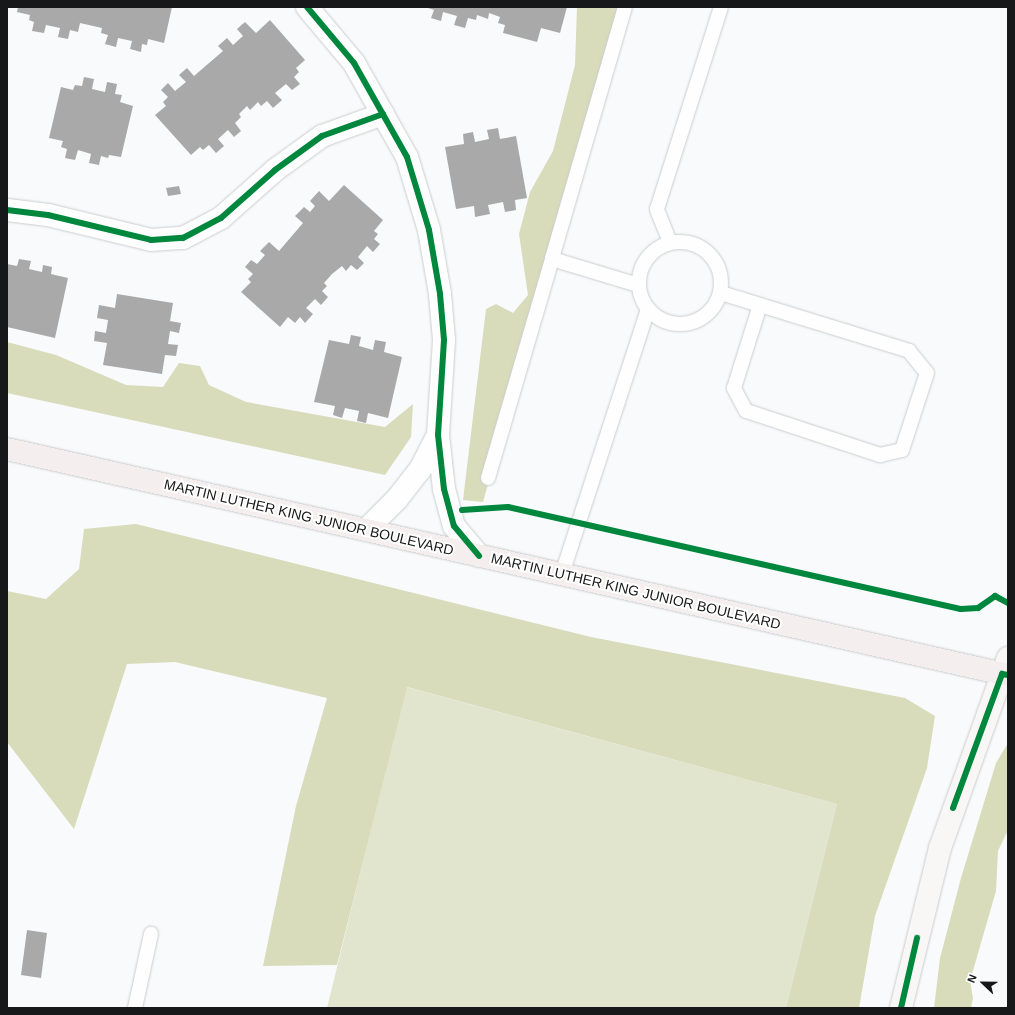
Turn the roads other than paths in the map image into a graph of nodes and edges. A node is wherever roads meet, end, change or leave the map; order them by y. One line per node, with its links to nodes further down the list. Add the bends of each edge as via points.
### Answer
1 (307, 7): 4 (street, via 354,63)
2 (624, 7): 7 (lane)
3 (721, 7): 6 (lane, via 657,209)
4 (383, 114): 5 (street, via 322,136 275,170 221,218 182,238 151,240 48,216); 12 (street, via 407,157 429,230 435,262 444,340)
5 (7, 210)
6 (670, 242): 8 (lane, via 657,248 647,258 640,271); 9 (lane, via 684,241 698,245 710,253 718,265 722,278)
7 (552, 259): 8 (lane); 14 (lane)
8 (638, 285): 11 (lane, via 641,298)
9 (721, 293): 10 (lane); 11 (lane, via 707,315 689,324 670,324)
10 (760, 305): 10 (lane, via 908,351 926,373 902,450 880,455 746,411 734,388)
11 (648, 310): 17 (lane)
12 (438, 435): 15 (street, via 420,470 397,499); 16 (street, via 444,489 454,526)
13 (7, 449): 15 (main road, MARTIN LUTHER KING JUNIOR BOULEVARD)
14 (488, 478)
15 (366, 530): 16 (main road, MARTIN LUTHER KING JUNIOR BOULEVARD)
16 (479, 556): 17 (main road, MARTIN LUTHER KING JUNIOR BOULEVARD)
17 (562, 574): 18 (main road, MARTIN LUTHER KING JUNIOR BOULEVARD)
18 (1006, 669): 21 (main road, via 940,848)
19 (151, 934): 20 (lane)
20 (135, 1008)
21 (902, 1008)

